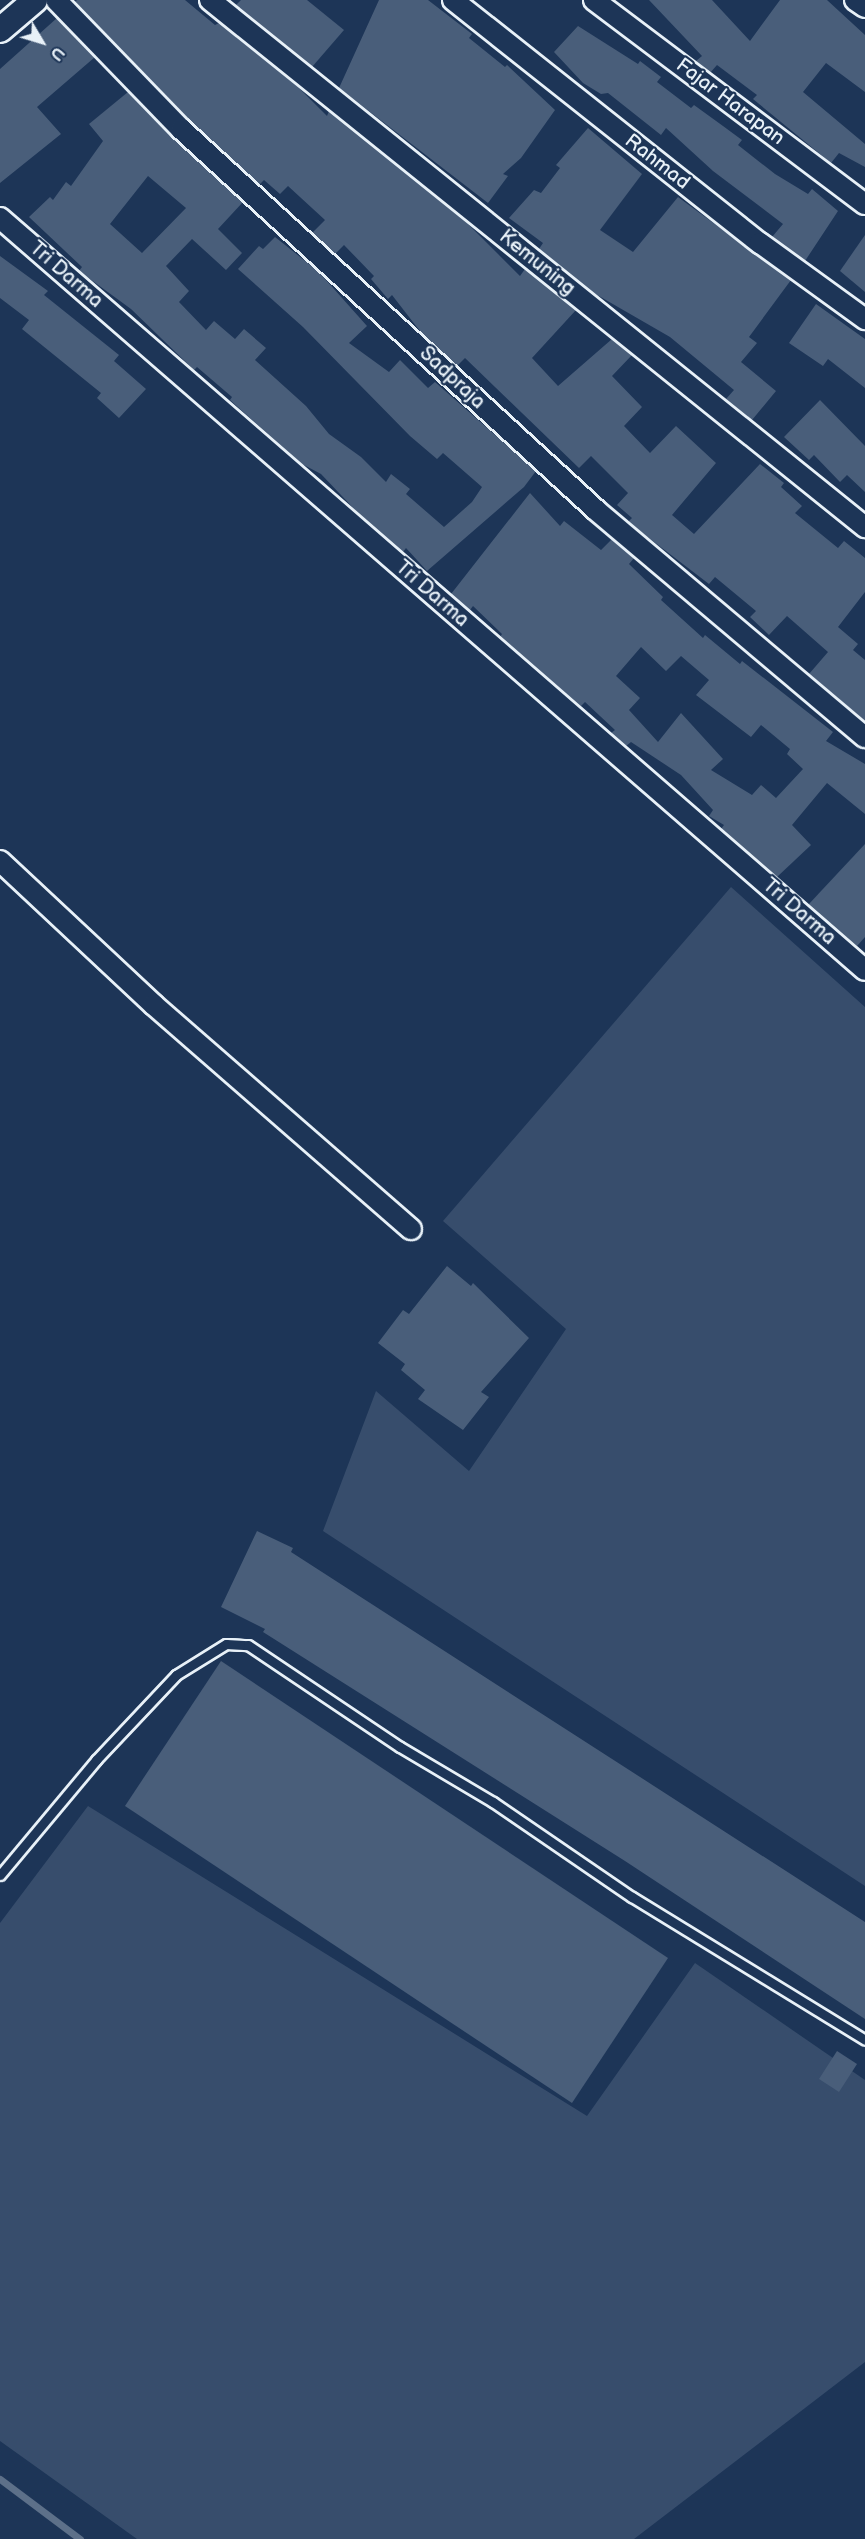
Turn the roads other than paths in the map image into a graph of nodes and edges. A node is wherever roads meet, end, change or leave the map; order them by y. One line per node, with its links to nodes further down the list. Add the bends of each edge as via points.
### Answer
1 (36, 0): 8 (street)
2 (57, 0): 13 (street, Sadpraja, via 181,129 596,510)
3 (210, 0): 12 (street, Kemuning)
4 (453, 0): 11 (street, Rahmad, via 760,243)
5 (594, 0): 9 (street, Fajar Harapan)
6 (855, 0): 7 (street)
7 (865, 7)
8 (3, 22)
9 (865, 204)
10 (0, 218): 15 (street, Tri Darma)
11 (865, 319)
12 (865, 527)
13 (865, 737)
14 (0, 861): 16 (street, via 154,1005)
15 (865, 970)
16 (411, 1229)
17 (0, 1875): 18 (lane, via 96,1760 176,1675 226,1644 248,1645 400,1747 493,1802 632,1897)
18 (865, 2040)

